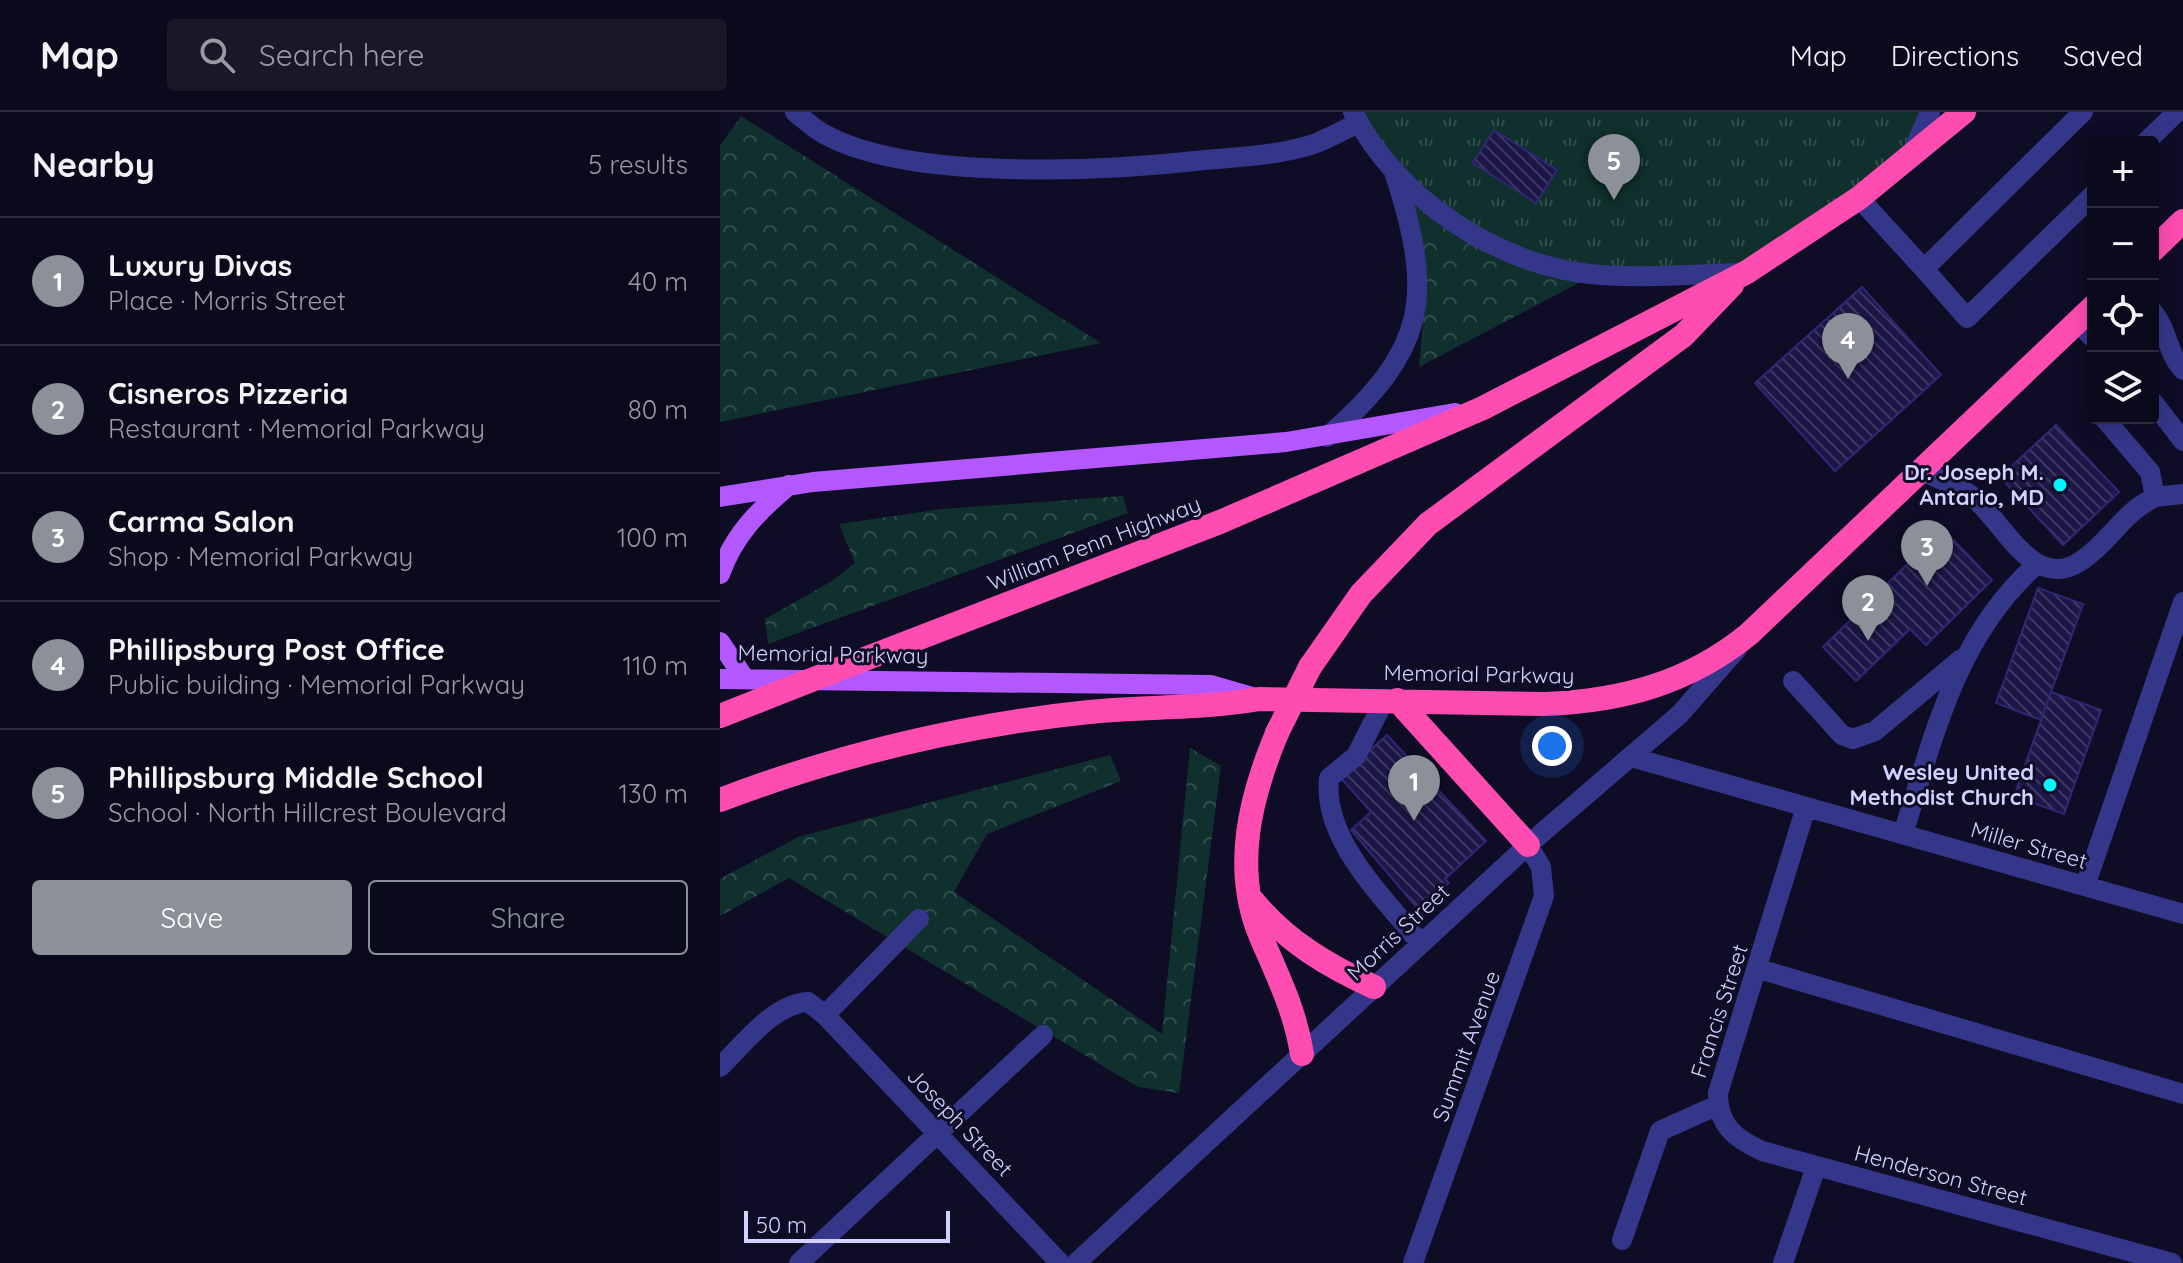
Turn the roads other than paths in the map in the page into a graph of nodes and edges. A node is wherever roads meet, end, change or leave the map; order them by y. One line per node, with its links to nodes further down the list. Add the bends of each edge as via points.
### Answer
1 (795, 112): 6 (street, via 825,135 876,152 922,162 1030,169 1139,167 1263,154 1313,144)
2 (1930, 112): 8 (street)
3 (1964, 112): 8 (highway)
4 (2083, 112): 14 (street)
5 (2177, 112): 7 (street)
6 (1356, 118): 9 (street)
7 (2152, 136)
8 (1910, 158): 10 (highway)
9 (1395, 175): 15 (street, via 1467,229 1566,271 1617,276); 22 (street, via 1415,248 1414,315 1402,353 1381,386)
10 (1859, 198): 14 (street); 15 (highway)
11 (2087, 201): 14 (street, via 1967,318)
12 (2183, 221): 13 (highway)
13 (2159, 244)
14 (1924, 269)
15 (1743, 273): 19 (highway); 47 (highway, bridge, via 1684,335 1428,524 1361,594 1310,667 1257,783 1248,819)
16 (2159, 320): 18 (street)
17 (2087, 324): 24 (highway, Memorial Parkway)
18 (2183, 370)
19 (1483, 408): 22 (main road); 40 (highway, William Penn Highway, bridge, via 1220,522)
20 (2159, 410): 23 (street)
21 (2109, 424): 28 (street, via 2150,472)
22 (1327, 437): 25 (main road)
23 (2183, 441)
24 (1922, 471): 29 (street, via 1971,496); 32 (highway, Memorial Parkway)
25 (789, 485): 27 (main road); 30 (main road, via 742,531)
26 (2183, 494): 28 (street)
27 (720, 497)
28 (2155, 497): 29 (street, via 2133,508 2083,560 2066,570)
29 (2036, 565): 34 (street, via 1991,612)
30 (720, 574)
31 (2183, 602): 46 (street)
32 (1749, 634): 39 (highway, Memorial Parkway, via 1699,669 1637,693 1545,704); 41 (street, Morris Street, via 1692,702)
33 (720, 642): 36 (main road)
34 (1964, 657): 37 (street, via 1875,731 1853,739 1842,735); 44 (street)
35 (720, 679): 36 (main road, Memorial Parkway)
36 (745, 679): 38 (main road, Memorial Parkway, via 1211,685)
37 (1793, 681)
38 (1259, 699): 39 (highway, Memorial Parkway); 42 (highway, via 1086,712 953,733 817,766)
39 (1391, 700): 45 (highway); 50 (street, via 1356,756 1329,778 1328,792 1346,847)
40 (720, 716)
41 (1631, 757): 43 (street, Miller Street); 45 (street, Morris Street)
42 (720, 800)
43 (1806, 807): 44 (street, Miller Street); 51 (street, Francis Street)
44 (1903, 834): 46 (street, Miller Street)
45 (1528, 845): 50 (street, Morris Street); 65 (street, Summit Avenue, via 1543,876 1542,906)
46 (2085, 886): 48 (street, Miller Street)
47 (1249, 897): 52 (highway, via 1280,930 1319,959); 55 (highway, via 1294,1011)
48 (2183, 914)
49 (919, 919): 53 (street)
50 (1421, 944): 52 (street, Morris Street)
51 (1759, 969): 57 (street); 58 (street, Francis Street)
52 (1374, 987): 55 (street, Morris Street)
53 (825, 1015): 56 (street, via 808,1002 793,1003); 59 (street, Joseph Street)
54 (1043, 1035): 59 (street)
55 (1302, 1054): 64 (street, Morris Street)
56 (720, 1067)
57 (2183, 1094)
58 (1718, 1105): 60 (street, Henderson Street, via 1720,1119 1744,1143); 61 (street, Francis Street, via 1660,1131)
59 (937, 1132): 62 (street); 63 (street, Joseph Street)
60 (1816, 1167): 66 (street); 67 (street, Henderson Street)
61 (1622, 1240)
62 (799, 1263)
63 (1060, 1263)
64 (1076, 1263)
65 (1413, 1263)
66 (1783, 1263)
67 (2172, 1263)

